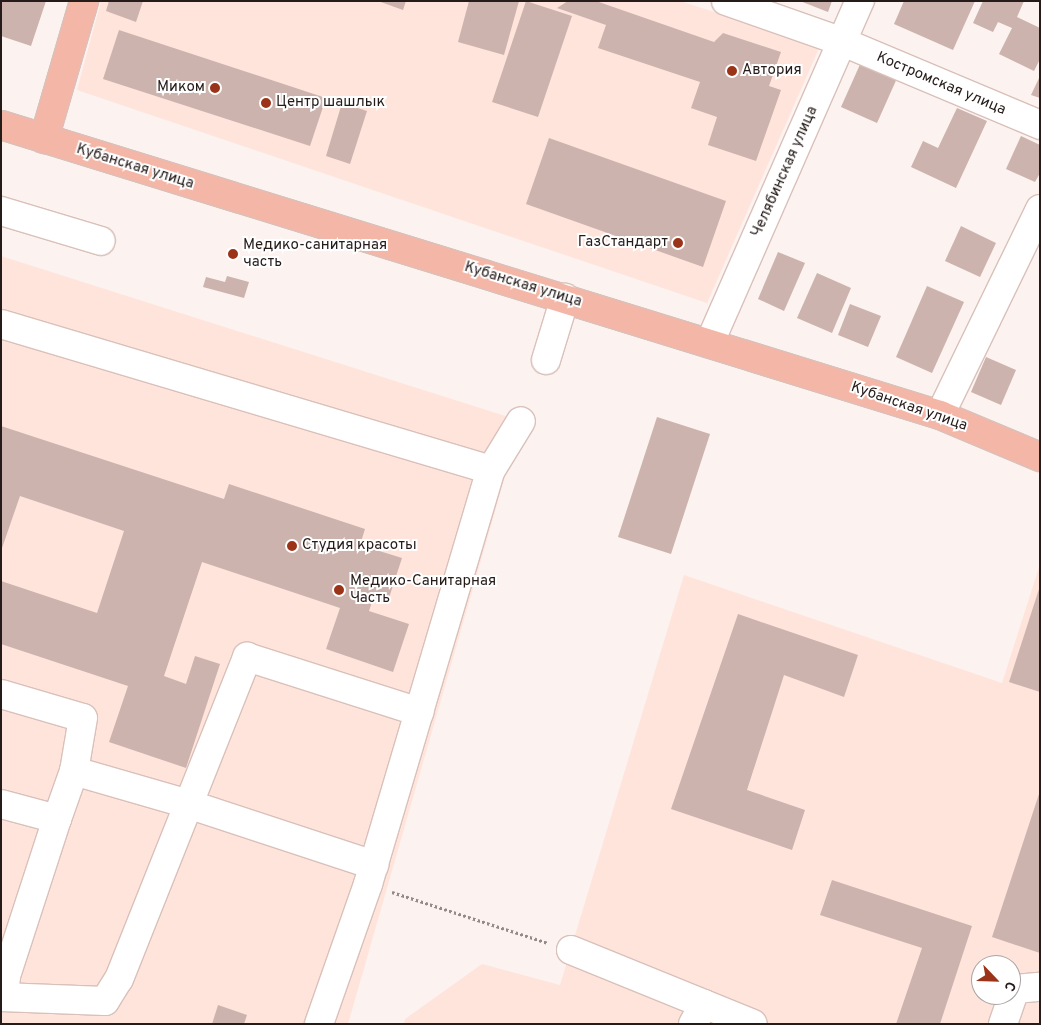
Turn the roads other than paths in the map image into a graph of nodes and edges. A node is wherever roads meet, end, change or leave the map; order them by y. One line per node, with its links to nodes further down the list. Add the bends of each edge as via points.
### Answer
1 (84, 1): 7 (main road)
2 (726, 1): 4 (street, Костромская улица)
3 (860, 1): 4 (street, Челябинская улица)
4 (843, 42): 6 (street, Костромская улица); 13 (street, Челябинская улица)
5 (1, 125): 7 (main road, Кубанская улица)
6 (1040, 125)
7 (44, 139): 11 (main road, Кубанская улица)
8 (1040, 209): 15 (street)
9 (1, 211): 10 (street)
10 (101, 241)
11 (565, 298): 13 (main road, Кубанская улица); 14 (street)
12 (1, 324): 18 (street)
13 (710, 342): 15 (main road, Кубанская улица)
14 (546, 360)
15 (940, 415): 17 (main road, Кубанская улица)
16 (521, 421): 18 (street)
17 (1040, 457)
18 (491, 470): 20 (street)
19 (1, 694): 21 (street, via 83,718)
20 (419, 712): 23 (street, via 247,657); 25 (street)
21 (74, 771): 23 (street); 24 (street)
22 (1, 804): 24 (street)
23 (188, 804): 25 (street); 28 (street, via 119,980 105,1001)
24 (57, 819): 28 (street, via 6,976)
25 (371, 875): 30 (street)
26 (571, 950): 29 (street)
27 (1040, 987): 32 (street, via 1015,989)
28 (3, 997)
29 (698, 1014): 31 (street)
30 (319, 1024)
31 (753, 1024)
32 (1003, 1024)

